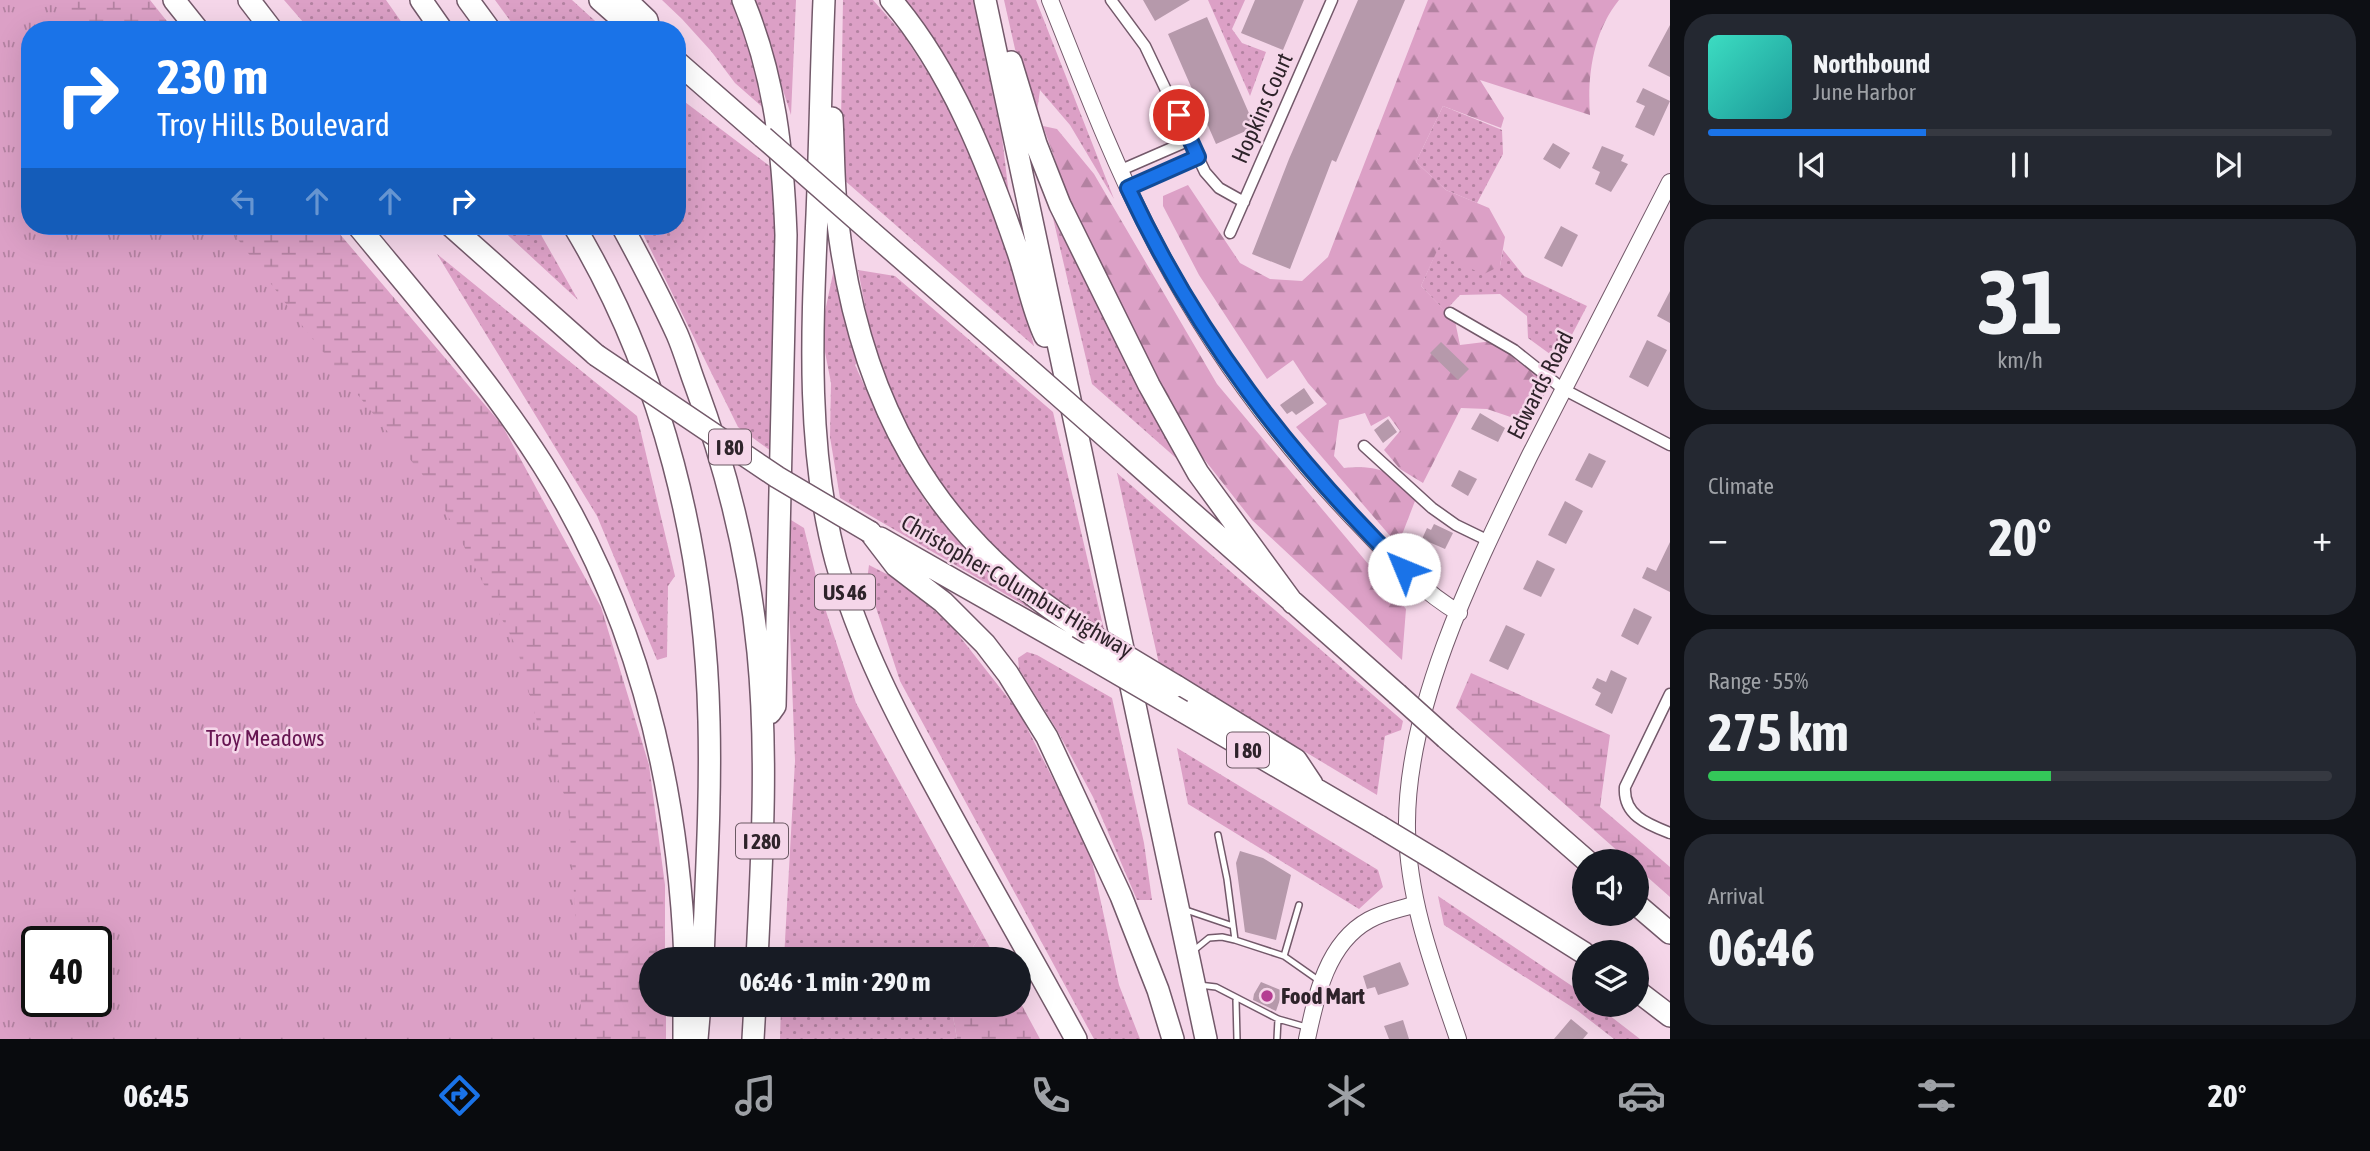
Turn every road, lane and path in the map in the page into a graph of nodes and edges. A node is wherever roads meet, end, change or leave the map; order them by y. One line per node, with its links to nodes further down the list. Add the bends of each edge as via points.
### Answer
1 (174, 0): 14 (highway)
2 (249, 0): 15 (highway)
3 (421, 0): 16 (highway)
4 (468, 0): 17 (highway)
5 (600, 0): 18 (highway)
6 (626, 0): 19 (highway)
7 (743, 0): 44 (highway, via 775,103 786,235 775,706)
8 (824, 0): 22 (highway, US 46)
9 (891, 0): 35 (highway, via 958,104 1009,225 1044,335)
10 (985, 0): 20 (highway)
11 (1050, 0): 25 (street)
12 (1111, 0): 23 (street, via 1145,46)
13 (1332, 0): 28 (street, Hopkins Court)
14 (191, 21)
15 (265, 21)
16 (436, 21)
17 (483, 21)
18 (624, 21)
19 (647, 21)
20 (994, 39): 35 (highway); 41 (highway, via 1009,54 1069,225 1171,427)
21 (686, 70): 41 (highway, bridge)
22 (820, 91): 45 (highway, bridge, via 832,109 837,222 863,346 893,425 933,493 1022,588 1077,627 1296,760); 75 (highway, US 46, via 814,406 821,487 836,560 859,632 895,711)
23 (1190, 140): 24 (street); 25 (street)
24 (1198, 157): 27 (street); 28 (street, via 1212,182)
25 (1121, 170): 27 (street)
26 (1670, 182): 36 (street, Edwards Road)
27 (1128, 188): 42 (street, via 1205,330 1247,392 1330,494 1438,601)
28 (1244, 202): 29 (street, Hopkins Court)
29 (1230, 233)
30 (365, 235): 57 (highway, via 509,415 551,478 597,564 623,626 659,745 676,841)
31 (461, 235): 39 (highway, Christopher Columbus Highway / I 80, bridge, via 596,355 777,477)
32 (579, 235): 58 (highway, via 623,318 658,407 695,565 709,719)
33 (627, 235): 44 (highway, via 678,337 725,474 751,592)
34 (1450, 313): 36 (street, via 1514,350)
35 (1061, 356): 51 (highway)
36 (1563, 389): 37 (street); 40 (street, Edwards Road)
37 (1670, 445)
38 (1364, 446): 40 (street, via 1432,508)
39 (870, 532): 45 (highway, Christopher Columbus Highway / I 80, bridge); 76 (highway, via 896,566 943,602 985,644 1047,737 1121,896)
40 (1489, 541): 42 (street, Edwards Road)
41 (1293, 603): 48 (highway, bridge)
42 (1459, 613): 49 (street, Edwards Road, via 1434,678 1408,786 1407,829)
43 (1670, 694): 46 (street, via 1624,796 1640,820)
44 (762, 723): 59 (highway, I 280)
45 (1315, 789): 56 (highway, Christopher Columbus Highway / I 80, bridge)
46 (1670, 833)
47 (1217, 835): 53 (lane)
48 (1573, 849)
49 (1416, 904): 62 (street, via 1361,925 1329,963); 80 (street, Edwards Road)
50 (1299, 905): 61 (lane)
51 (1178, 907): 53 (lane); 60 (highway)
52 (1649, 915): 54 (highway)
53 (1233, 926): 55 (lane)
54 (1670, 933)
55 (1235, 940): 60 (lane, via 1209,938); 61 (lane)
56 (1572, 945)
57 (684, 947)
58 (703, 947)
59 (757, 947)
60 (1188, 956): 63 (highway)
61 (1284, 956): 62 (lane)
62 (1322, 983): 71 (street)
63 (1195, 985): 64 (lane, via 1216,987); 77 (highway)
64 (1236, 1000): 70 (lane); 78 (lane)
65 (1649, 1000): 66 (highway)
66 (1670, 1016)
67 (684, 1017): 72 (highway)
68 (699, 1017): 73 (highway)
69 (754, 1017): 74 (highway)
70 (1278, 1019): 71 (lane); 79 (lane)
71 (1308, 1034)
72 (684, 1039)
73 (697, 1039)
74 (753, 1039)
75 (1076, 1039)
76 (1174, 1039)
77 (1206, 1039)
78 (1237, 1039)
79 (1277, 1039)
80 (1458, 1039)

